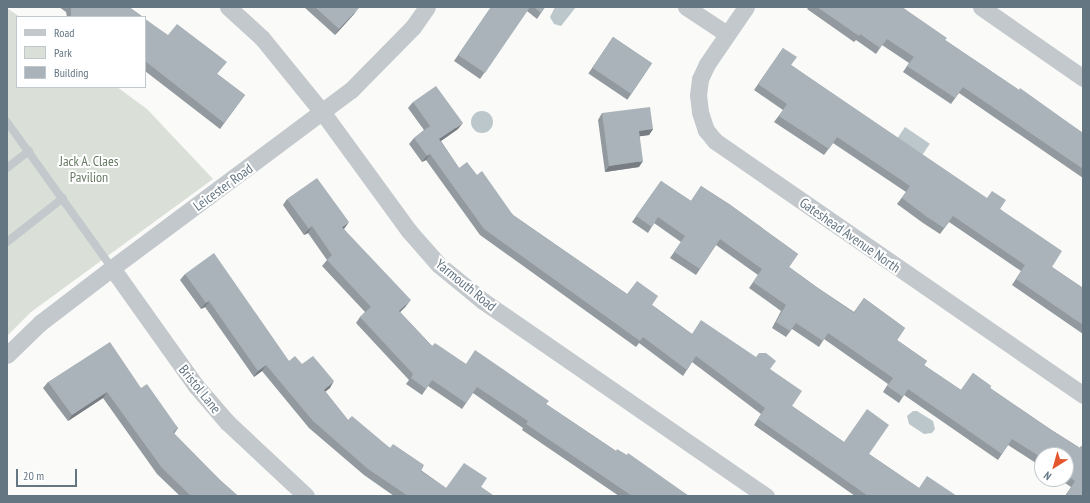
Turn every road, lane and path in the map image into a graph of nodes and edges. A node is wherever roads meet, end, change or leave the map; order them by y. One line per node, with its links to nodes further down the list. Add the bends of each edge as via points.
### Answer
1 (228, 7): 8 (street, Yarmouth Road, via 262,38)
2 (427, 7): 8 (street, Leicester Road, via 398,43 351,90)
3 (686, 7): 6 (street)
4 (746, 7): 6 (street, Gateshead Avenue North)
5 (981, 7): 7 (street)
6 (727, 34): 16 (street, Gateshead Avenue North, via 707,64 698,95 706,130 715,141)
7 (1083, 78)
8 (323, 113): 14 (street, Leicester Road); 18 (street, Yarmouth Road, via 409,231 439,265 461,284)
9 (7, 122): 10 (lane)
10 (29, 151): 11 (lane); 12 (lane)
11 (7, 168)
12 (63, 198): 13 (lane); 14 (lane)
13 (7, 242)
14 (112, 268): 15 (street, Leicester Road, via 40,323); 17 (street, Bristol Lane, via 183,368 222,416)
15 (7, 355)
16 (1083, 395)
17 (306, 496)
18 (766, 496)

